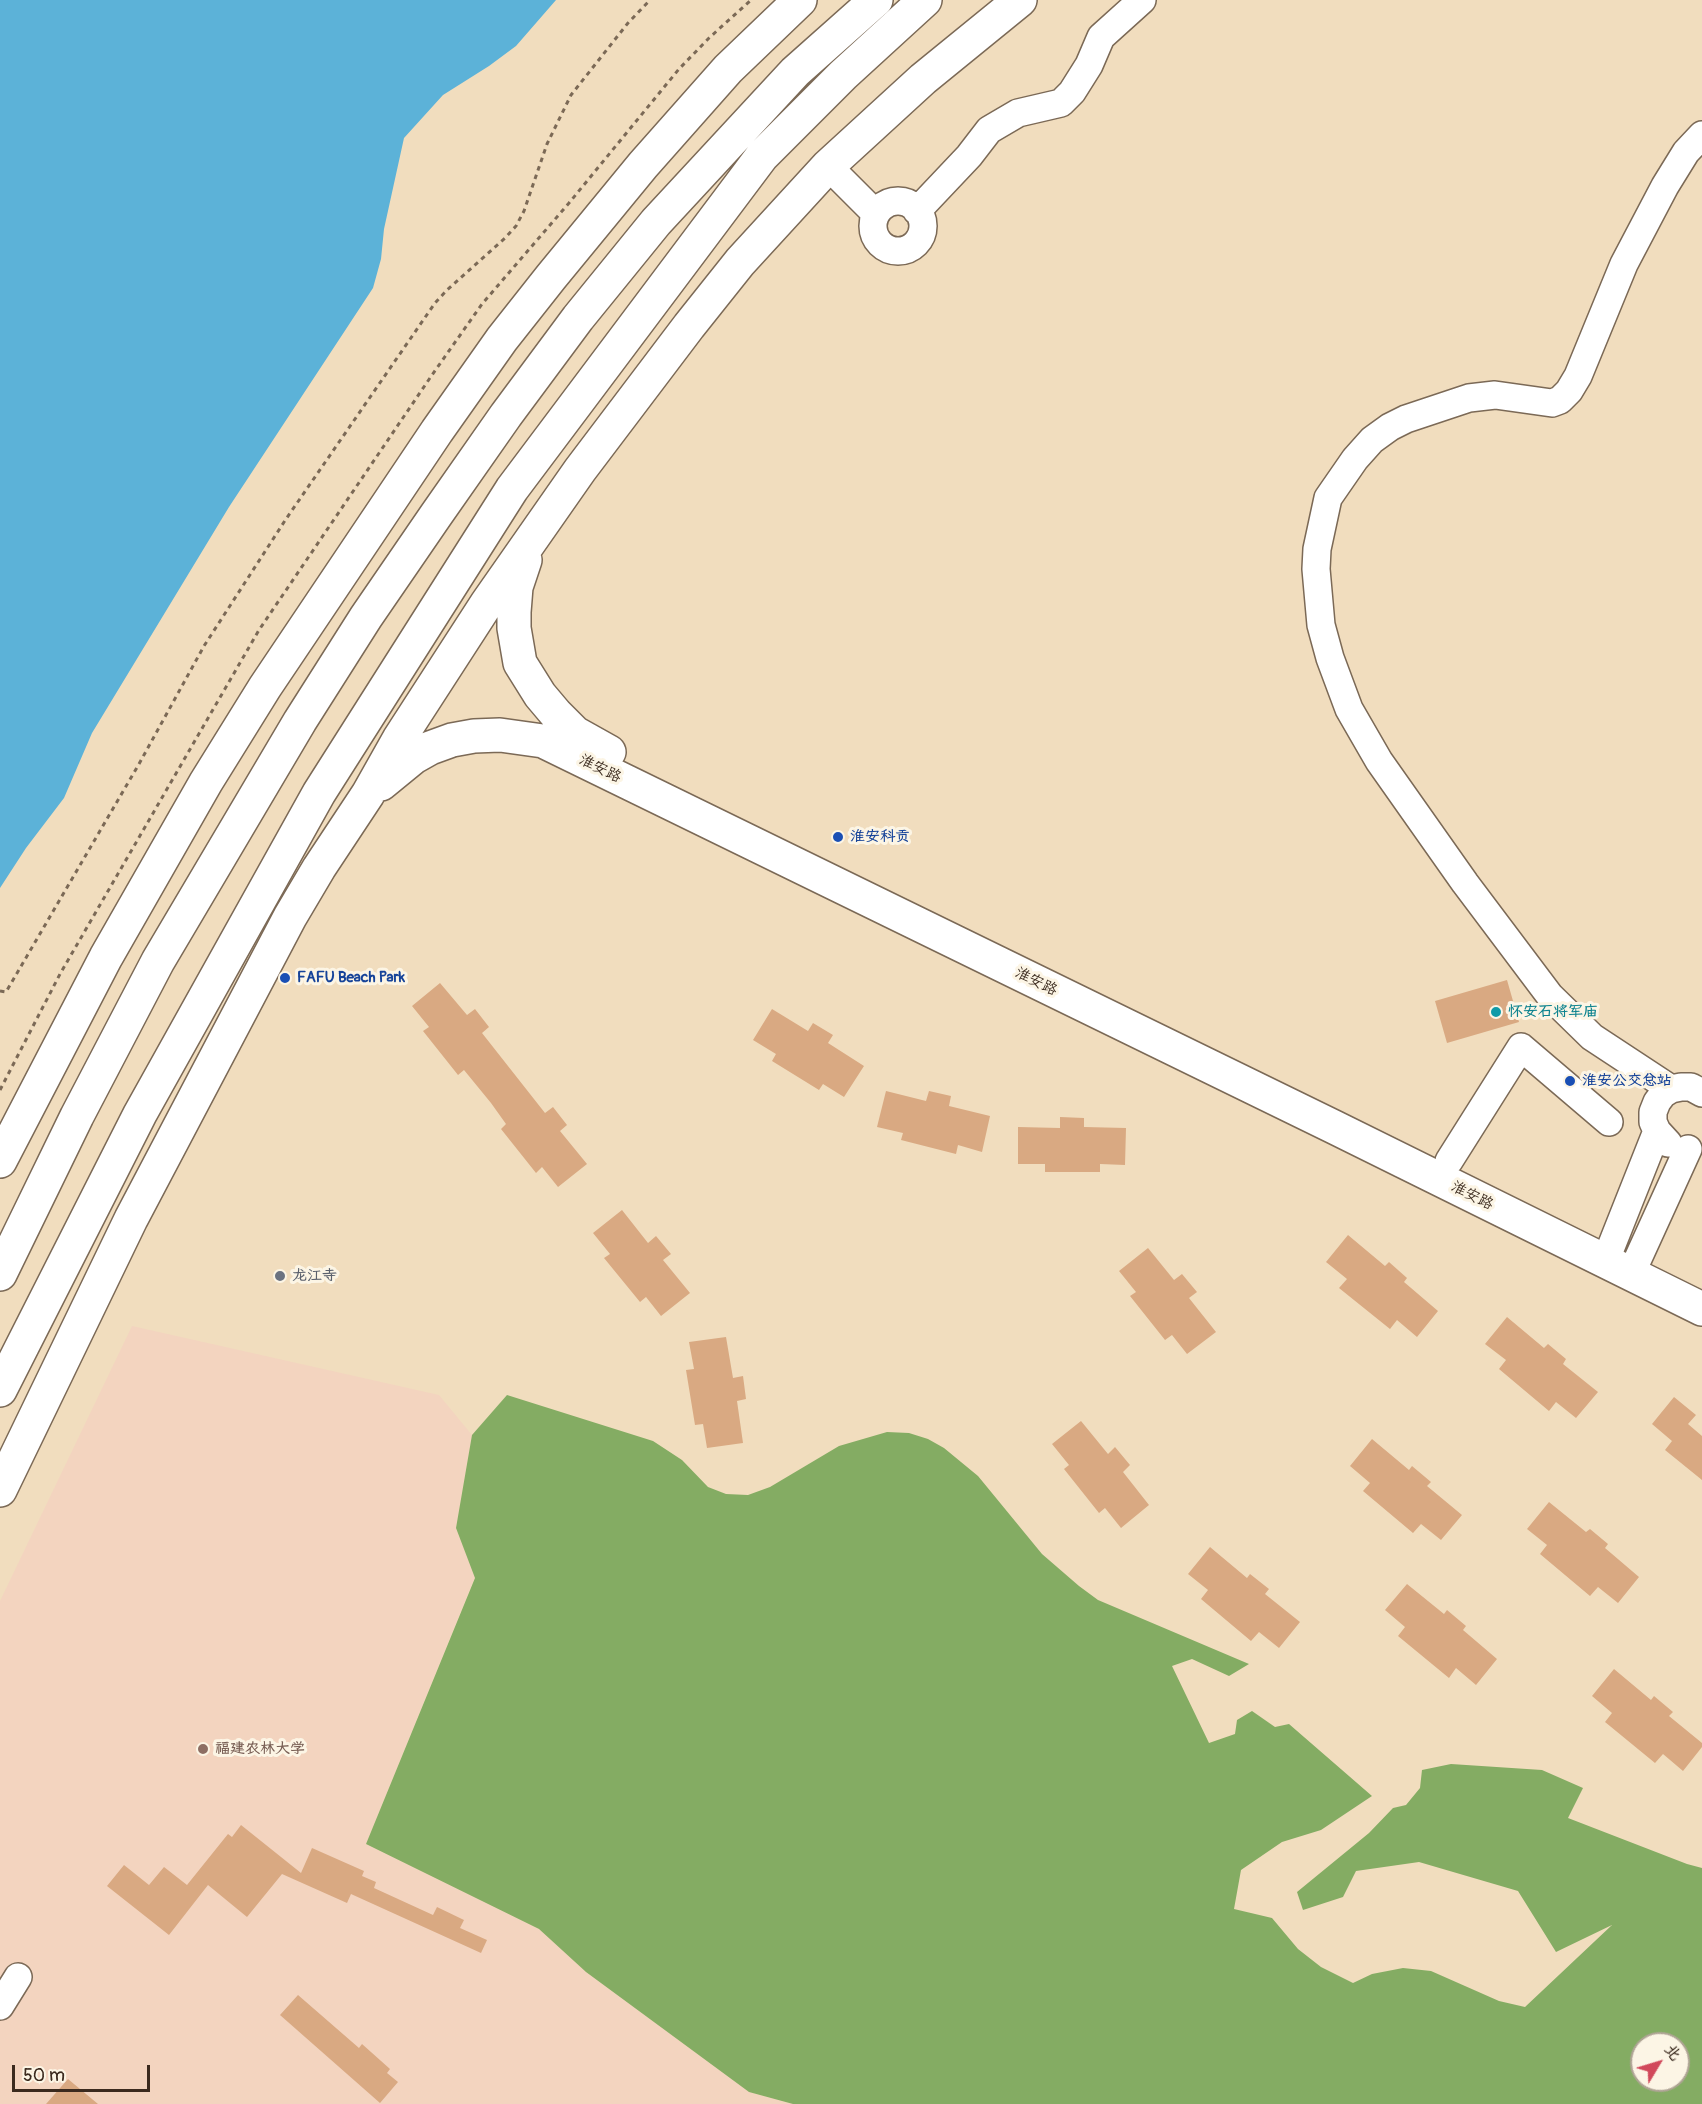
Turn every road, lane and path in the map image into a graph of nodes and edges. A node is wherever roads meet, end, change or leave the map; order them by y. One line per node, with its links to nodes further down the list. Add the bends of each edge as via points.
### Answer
1 (650, 0): 13 (path, via 571,95 547,144 516,226 435,303 286,519 204,646 6,992)
2 (800, 0): 19 (main road, via 728,69 643,165 502,339 437,431 206,782 106,957)
3 (876, 0): 22 (main road, via 795,72 656,222 578,318 436,515 300,721 158,961)
4 (1020, 0): 8 (main road, via 923,79)
5 (1142, 0): 9 (street, via 1101,37 1089,65 1061,103 1018,113 989,130)
6 (924, 1): 25 (main road, via 762,156 512,489 319,793 140,1114)
7 (1702, 135): 14 (street, via 1665,186 1624,264 1569,391 1552,403 1495,396 1469,398 1390,427 1355,459 1328,498 1316,569 1321,625 1330,658 1349,709 1379,761 1550,996 1592,1037)
8 (828, 166): 10 (street); 11 (main road, via 740,262 689,326)
9 (917, 211): 10 (street, via 897,201 881,207); 10 (street, via 922,226 918,240 906,250 897,251 881,245 876,238)
10 (876, 214)
11 (531, 542): 12 (main road, via 399,738); 20 (main road, 淮安路, via 516,587 514,628 520,663 540,695 575,733)
12 (368, 794): 21 (main road, 淮安路, via 414,758 452,740 500,735 543,741 1323,1121); 26 (main road, via 279,938 131,1219)
13 (0, 991)
14 (1671, 1089): 15 (street, via 1691,1087); 17 (street, via 1663,1094 1653,1112)
15 (1702, 1093)
16 (1610, 1122): 20 (street, via 1521,1047)
17 (1657, 1131): 18 (street, via 1671,1145); 21 (street)
18 (1695, 1145): 21 (street)
19 (0, 1161)
20 (1449, 1161): 21 (main road, 淮安路)
21 (1622, 1259): 23 (main road, 淮安路); 24 (main road, 淮安路)
22 (0, 1274)
23 (1702, 1287)
24 (1702, 1309)
25 (0, 1389)
26 (0, 1490)
27 (18, 1977): 28 (street)
28 (0, 2006)

